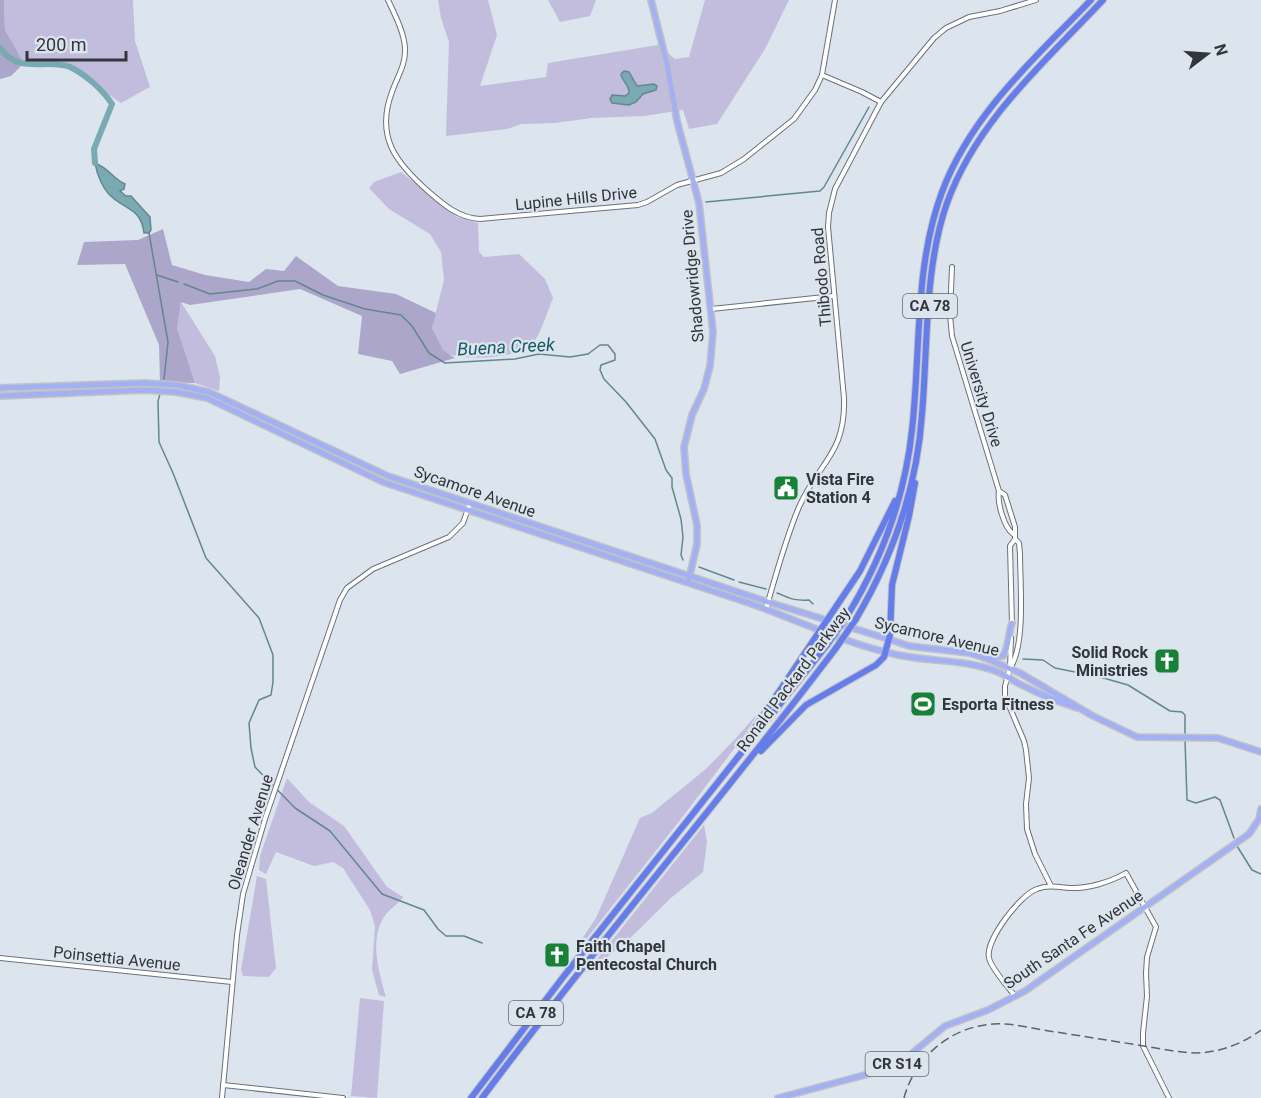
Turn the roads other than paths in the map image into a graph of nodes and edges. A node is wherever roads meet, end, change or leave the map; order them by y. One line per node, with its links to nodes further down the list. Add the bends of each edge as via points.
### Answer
1 (388, 0): 9 (street, Lupine Hills Drive, via 405,49 386,114 391,146 407,173 450,210 480,219 638,205 677,185)
2 (651, 0): 9 (main road, Shadowridge Drive)
3 (835, 0): 7 (street, Lupine Hills Drive)
4 (1036, 0): 8 (street, Thibodo Road, via 969,17 946,28)
5 (1091, 0): 16 (highway, Ronald Packard Parkway / CA 78, via 988,110 964,146 942,191 926,254 912,431)
6 (1103, 0): 15 (highway, Ronald Packard Parkway / CA 78, via 999,110 955,183 933,265)
7 (822, 75): 8 (street); 9 (street, Lupine Hills Drive, via 802,110 785,127 732,167)
8 (881, 102): 11 (street, Thibodo Road, via 835,189 831,205 828,227)
9 (694, 181): 12 (main road, Shadowridge Drive)
10 (952, 267): 18 (street, University Drive, via 952,336 999,491 1005,495)
11 (834, 296): 12 (street); 21 (street, Thibodo Road, via 843,425 833,453 811,482 799,509)
12 (711, 309): 19 (main road, Shadowridge Drive, via 710,366 684,447 697,525)
13 (0, 388): 17 (main road, Sycamore Avenue, via 144,383 195,388 224,398 372,470)
14 (0, 396): 17 (main road, Sycamore Avenue, via 144,390 193,394 369,476)
15 (919, 443): 26 (highway, via 911,507 892,585); 33 (highway, Ronald Packard Parkway / CA 78, bridge, via 909,495 878,578 836,648)
16 (900, 492): 23 (highway, via 867,558); 34 (highway, Ronald Packard Parkway / CA 78, bridge, via 882,548 847,616)
17 (469, 506): 19 (main road, Sycamore Avenue); 20 (main road, Sycamore Avenue); 40 (street, Oleander Avenue, via 463,523 449,537 373,569 346,588 278,781 243,896)
18 (1014, 537): 24 (street, University Drive, via 1010,546); 29 (street, University Drive, via 1020,554 1020,630 1016,659)
19 (689, 576): 20 (main road, Shadowridge Drive); 21 (main road, Sycamore Avenue)
20 (687, 583): 22 (main road, Sycamore Avenue)
21 (768, 602): 22 (street, Thibodo Road); 23 (main road, Sycamore Avenue)
22 (766, 609): 25 (main road, Sycamore Avenue)
23 (826, 620): 25 (highway); 26 (main road, Sycamore Avenue)
24 (1012, 623): 28 (main road, via 1003,656); 29 (street, University Drive)
25 (819, 631): 27 (main road, Sycamore Avenue); 34 (highway)
26 (888, 639): 27 (highway); 28 (main road, Sycamore Avenue)
27 (885, 652): 30 (main road, Sycamore Avenue, via 969,663); 33 (highway, via 876,665 806,705)
28 (985, 658): 29 (main road, Sycamore Avenue)
29 (1010, 668): 30 (street, University Drive); 31 (main road, Sycamore Avenue)
30 (1007, 677): 31 (main road, Sycamore Avenue); 37 (street, via 1005,696 1026,750 1027,829)
31 (1083, 710): 32 (main road, via 1137,737 1218,738)
32 (1261, 752)
33 (752, 756): 46 (highway, Ronald Packard Parkway / CA 78)
34 (731, 765): 45 (highway, Ronald Packard Parkway / CA 78)
35 (1261, 809): 36 (main road, South Santa Fe Avenue / CR S14)
36 (1260, 819): 38 (main road, South Santa Fe Avenue / CR S14, via 1249,834)
37 (1051, 886): 38 (street, via 1077,888 1107,883 1126,873); 41 (street, via 1029,892 1018,902 992,940 989,959)
38 (1146, 906): 41 (main road, South Santa Fe Avenue / CR S14); 48 (street, via 1156,927 1147,957 1143,1046)
39 (0, 958): 40 (street, Poinsettia Avenue)
40 (232, 982): 42 (street, Oleander Avenue)
41 (1015, 996): 47 (main road, South Santa Fe Avenue / CR S14, via 945,1026 891,1068)
42 (223, 1085): 43 (street, Oleander Avenue); 44 (street)
43 (222, 1098)
44 (343, 1098)
45 (471, 1098)
46 (482, 1098)
47 (778, 1098)
48 (1169, 1098)

